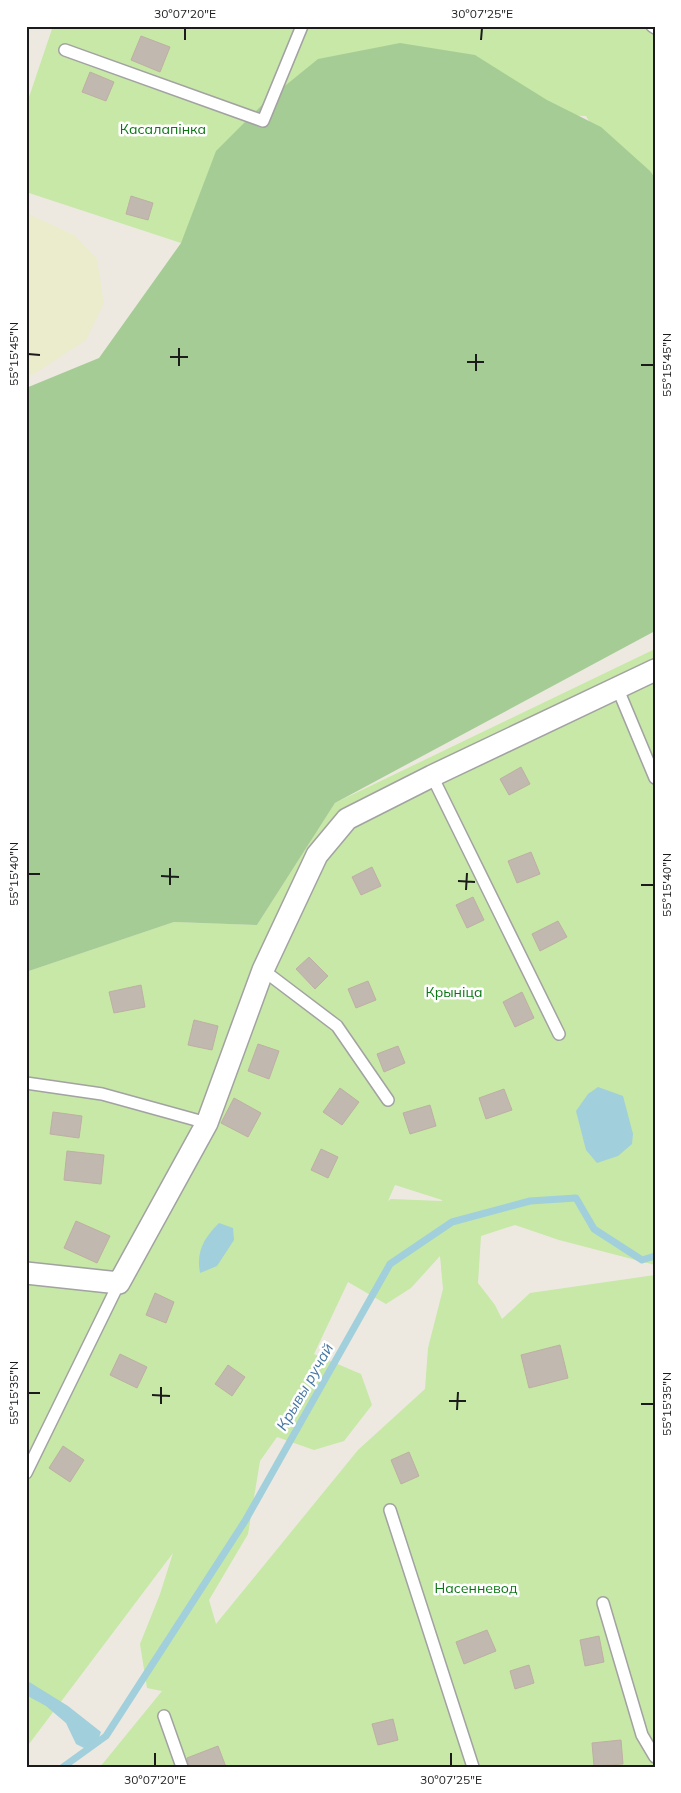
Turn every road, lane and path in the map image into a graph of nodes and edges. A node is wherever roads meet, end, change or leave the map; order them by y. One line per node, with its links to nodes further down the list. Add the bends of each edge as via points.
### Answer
1 (302, 26): 2 (lane, via 263,121)
2 (65, 50)
3 (655, 670): 4 (street)
4 (617, 687): 5 (street); 6 (lane)
5 (432, 776): 7 (street, via 347,819 317,855); 8 (lane)
6 (655, 778)
7 (263, 970): 10 (lane, via 336,1026); 11 (street)
8 (559, 1034)
9 (26, 1082): 11 (lane, via 102,1094)
10 (388, 1100)
11 (207, 1123): 13 (street)
12 (26, 1273): 13 (street)
13 (119, 1283): 14 (lane)
14 (26, 1473)
15 (390, 1510): 20 (lane)
16 (603, 1603): 18 (lane, via 642,1735)
17 (164, 1716): 19 (lane)
18 (655, 1757)
19 (182, 1767)
20 (473, 1767)

